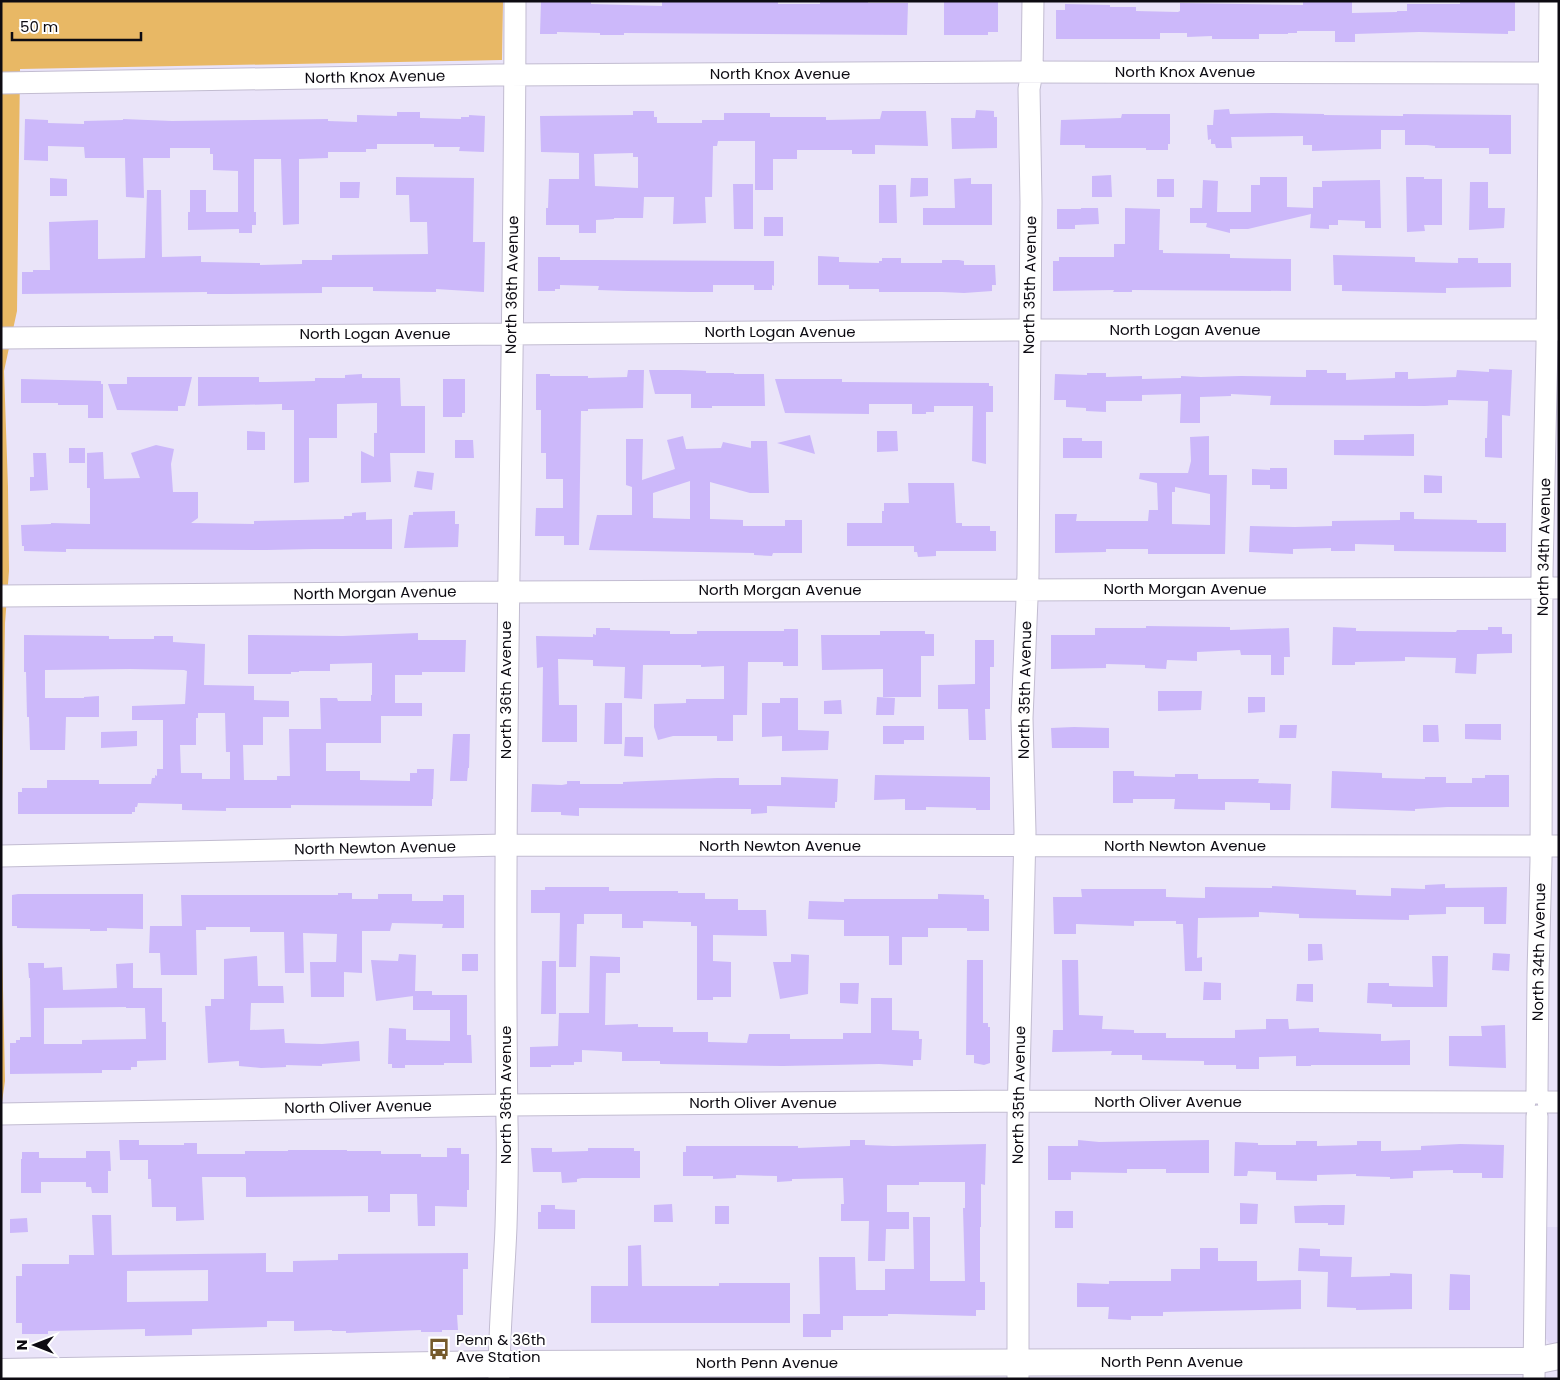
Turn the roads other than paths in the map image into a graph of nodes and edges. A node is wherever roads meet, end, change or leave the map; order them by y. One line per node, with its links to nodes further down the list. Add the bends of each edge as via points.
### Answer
1 (515, 1): 6 (street, North 36th Avenue)
2 (1033, 1): 4 (street, North 35th Avenue)
3 (1550, 1): 5 (street, North 34th Avenue)
4 (1032, 72): 5 (street, North Knox Avenue); 6 (street, North Knox Avenue); 8 (street, North 35th Avenue, via 1029,89)
5 (1554, 73): 9 (street, North 34th Avenue)
6 (515, 76): 7 (street, North Knox Avenue); 10 (street, North 36th Avenue)
7 (1, 83)
8 (1030, 330): 9 (street, North Logan Avenue); 10 (street, North Logan Avenue); 13 (street, North 35th Avenue)
9 (1553, 330): 12 (street, North 34th Avenue)
10 (511, 333): 11 (street, North Logan Avenue); 14 (street, North 36th Avenue)
11 (1, 338)
12 (1551, 588): 13 (street, North Morgan Avenue); 18 (street, North 34th Avenue)
13 (1027, 589): 14 (street, North Morgan Avenue); 17 (street, North 35th Avenue, via 1022,718)
14 (508, 592): 15 (street, North Morgan Avenue); 16 (street, North 36th Avenue)
15 (1, 596)
16 (505, 845): 17 (street, North Newton Avenue); 19 (street, North Newton Avenue); 22 (street, North 36th Avenue)
17 (1024, 846): 18 (street, North Newton Avenue); 20 (street, North 35th Avenue)
18 (1550, 846): 21 (street, North 34th Avenue)
19 (1, 856)
20 (1019, 1101): 21 (street, North Oliver Avenue); 22 (street, North Oliver Avenue); 27 (street, North 35th Avenue)
21 (1541, 1103): 25 (street, North 34th Avenue)
22 (506, 1105): 23 (street, North Oliver Avenue); 26 (street, North 36th Avenue, via 506,1228)
23 (1, 1114)
24 (1559, 1356): 25 (main road, North Penn Avenue)
25 (1534, 1370): 27 (main road, North Penn Avenue); 29 (main road, North Penn Avenue)
26 (499, 1371): 27 (main road, North Penn Avenue); 28 (main road, North Penn Avenue)
27 (1018, 1371)
28 (1, 1372)
29 (1559, 1372)

